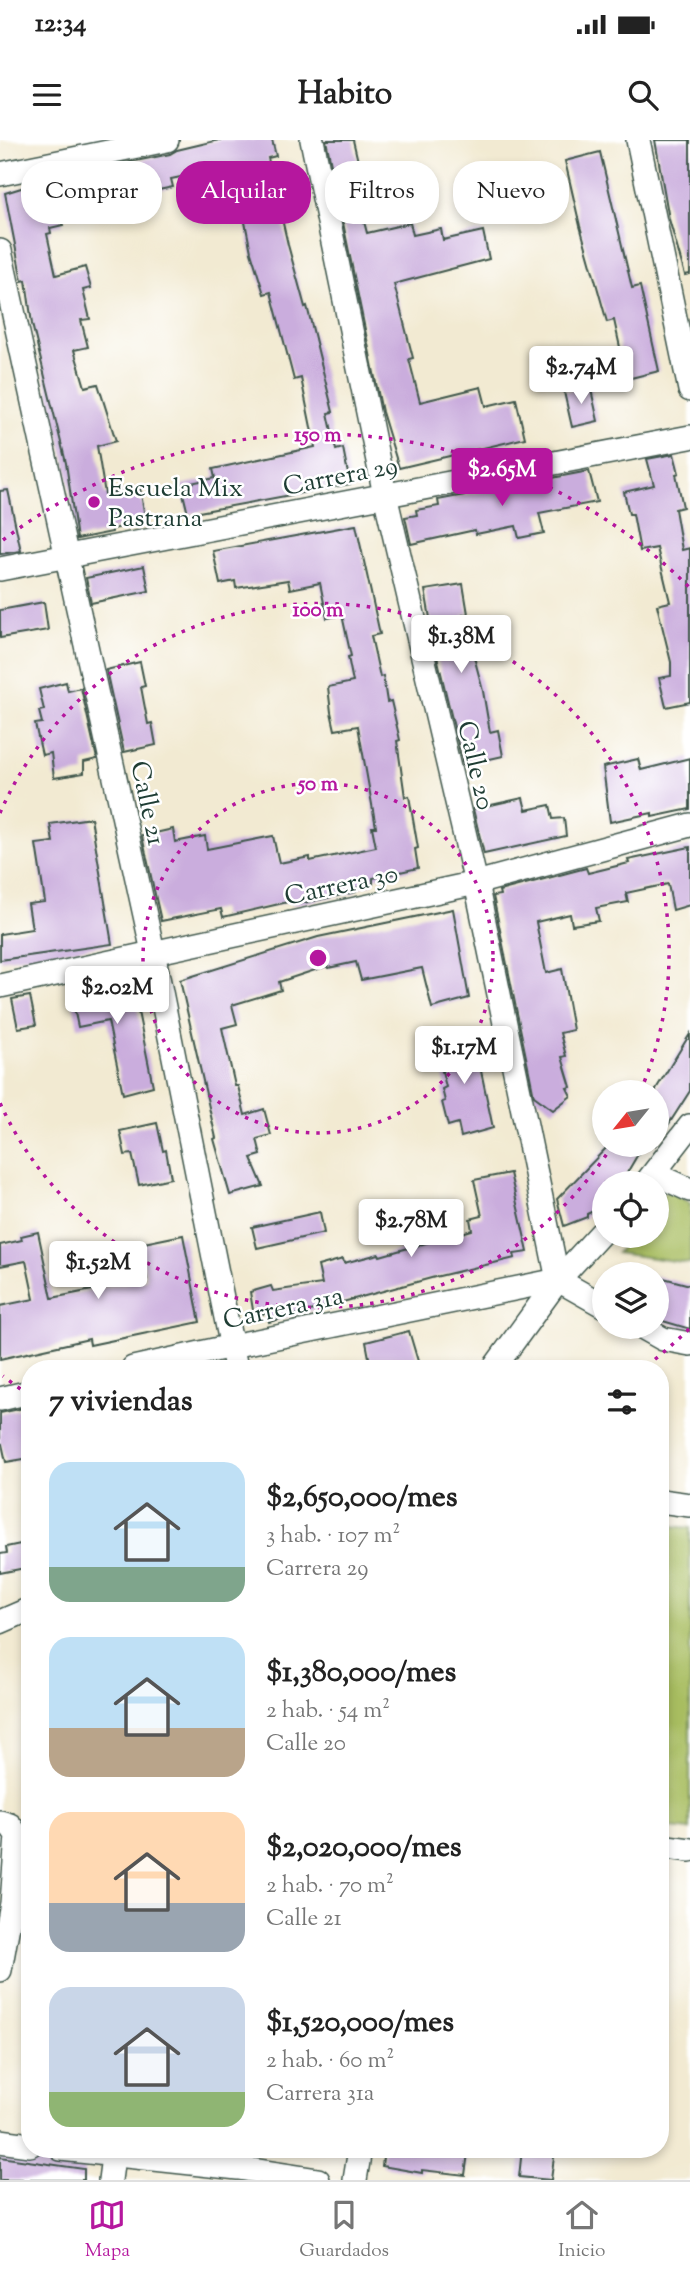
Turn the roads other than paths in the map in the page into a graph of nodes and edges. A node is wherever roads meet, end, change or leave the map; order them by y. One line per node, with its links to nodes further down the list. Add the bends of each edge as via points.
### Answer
1 (167, 140): 4 (street)
2 (312, 140): 8 (street, Calle 20)
3 (638, 140): 6 (street)
4 (0, 174)
5 (0, 251): 9 (street, Calle 21)
6 (690, 390)
7 (690, 437): 8 (street, Carrera 29)
8 (385, 495): 9 (street, Carrera 29); 12 (street, Calle 20)
9 (66, 555): 10 (street, Carrera 29); 13 (street, Calle 21)
10 (0, 569)
11 (690, 825): 12 (street, Carrera 30)
12 (476, 883): 13 (street, Carrera 30); 20 (street, Calle 20)
13 (153, 952): 14 (street, Carrera 30); 24 (street, Calle 21)
14 (0, 986)
15 (690, 1126): 16 (street)
16 (656, 1171)
17 (669, 1184): 18 (street)
18 (690, 1190)
19 (592, 1243): 20 (street)
20 (558, 1280): 21 (street); 24 (street, Carrera 31a); 27 (street)
21 (592, 1299)
22 (663, 1339): 23 (street)
23 (690, 1344)
24 (232, 1346): 25 (street, Carrera 31a); 26 (street, Calle 21)
25 (169, 1360)
26 (235, 1360)
27 (500, 1360)
28 (21, 1394): 29 (street)
29 (0, 1399)
30 (669, 1502): 31 (street)
31 (690, 1505)
32 (21, 1613): 33 (street)
33 (0, 1622)
34 (8, 1829): 37 (street)
35 (669, 1847): 36 (street)
36 (690, 1850)
37 (14, 1899): 38 (street)
38 (0, 1970)
39 (0, 2141): 40 (street)
40 (21, 2144)
41 (113, 2158): 45 (street)
42 (162, 2158): 44 (street)
43 (359, 2158): 47 (street)
44 (239, 2166): 46 (street)
45 (110, 2180)
46 (318, 2180)
47 (355, 2180)

